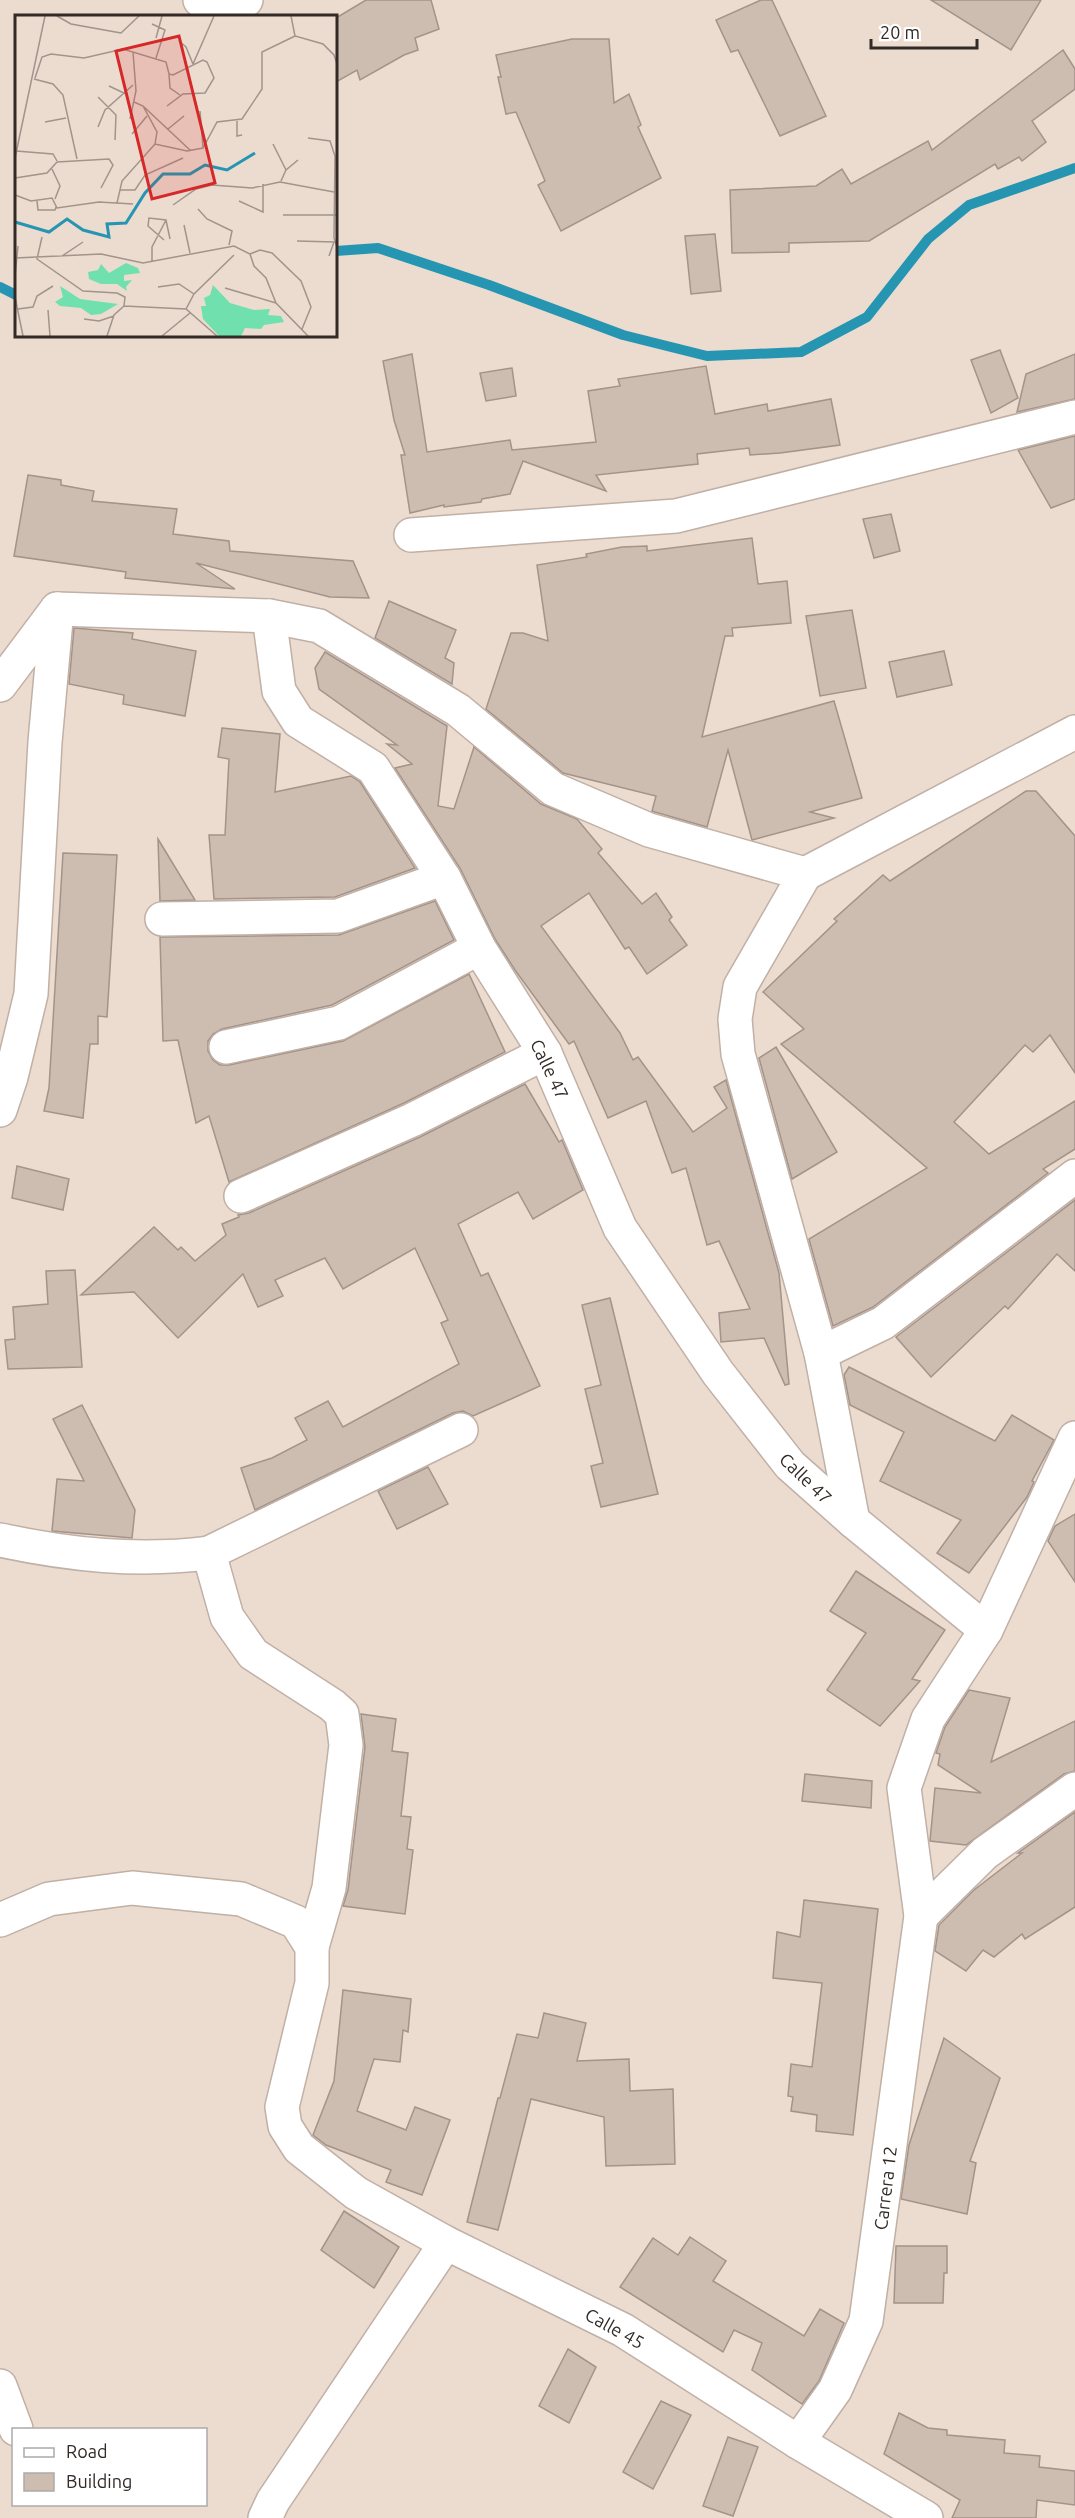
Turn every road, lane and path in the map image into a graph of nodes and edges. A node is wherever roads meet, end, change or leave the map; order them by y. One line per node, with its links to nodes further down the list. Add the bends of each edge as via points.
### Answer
1 (200, 0): 2 (street)
2 (246, 0)
3 (1075, 417): 4 (street, via 675,516)
4 (411, 535)
5 (57, 609): 6 (street); 7 (street); 15 (street, via 45,742 31,994)
6 (269, 616): 9 (street, via 319,627 458,710 553,789 649,830); 10 (street, Calle 47, via 279,691 298,721 373,768)
7 (0, 685)
8 (1075, 732): 9 (street)
9 (805, 874): 18 (street, via 740,987 735,1019 738,1054)
10 (444, 878): 11 (street, via 338,915); 12 (street, Calle 47)
11 (162, 919)
12 (479, 948): 13 (street, via 339,1023); 14 (street, Calle 47)
13 (226, 1047)
14 (546, 1053): 17 (street, via 412,1120); 21 (street, Calle 47, via 620,1228 718,1373 790,1465)
15 (0, 1110)
16 (1075, 1176): 18 (street, via 883,1323)
17 (241, 1196)
18 (821, 1353): 21 (street)
19 (461, 1430): 23 (street)
20 (1075, 1438): 24 (street, Carrera 12)
21 (853, 1521): 24 (street, Calle 47)
22 (0, 1540): 23 (street, via 92,1556 165,1558)
23 (209, 1552): 28 (street, via 227,1617 253,1654 342,1714 346,1745 329,1888)
24 (986, 1630): 26 (street, Carrera 12, via 928,1719 904,1788)
25 (1073, 1793): 26 (street, via 985,1853)
26 (921, 1916): 32 (street, Carrera 12, via 866,2321 835,2390)
27 (0, 1920): 28 (street, via 49,1899 132,1888 241,1899 296,1922)
28 (312, 1947): 29 (street, Calle 45, via 312,1983 282,2107 285,2126 299,2148 356,2193)
29 (446, 2243): 32 (street, Calle 45, via 623,2330); 33 (street)
30 (0, 2386): 31 (street)
31 (16, 2428)
32 (798, 2442): 34 (street, Calle 45)
33 (278, 2512)
34 (926, 2518)

